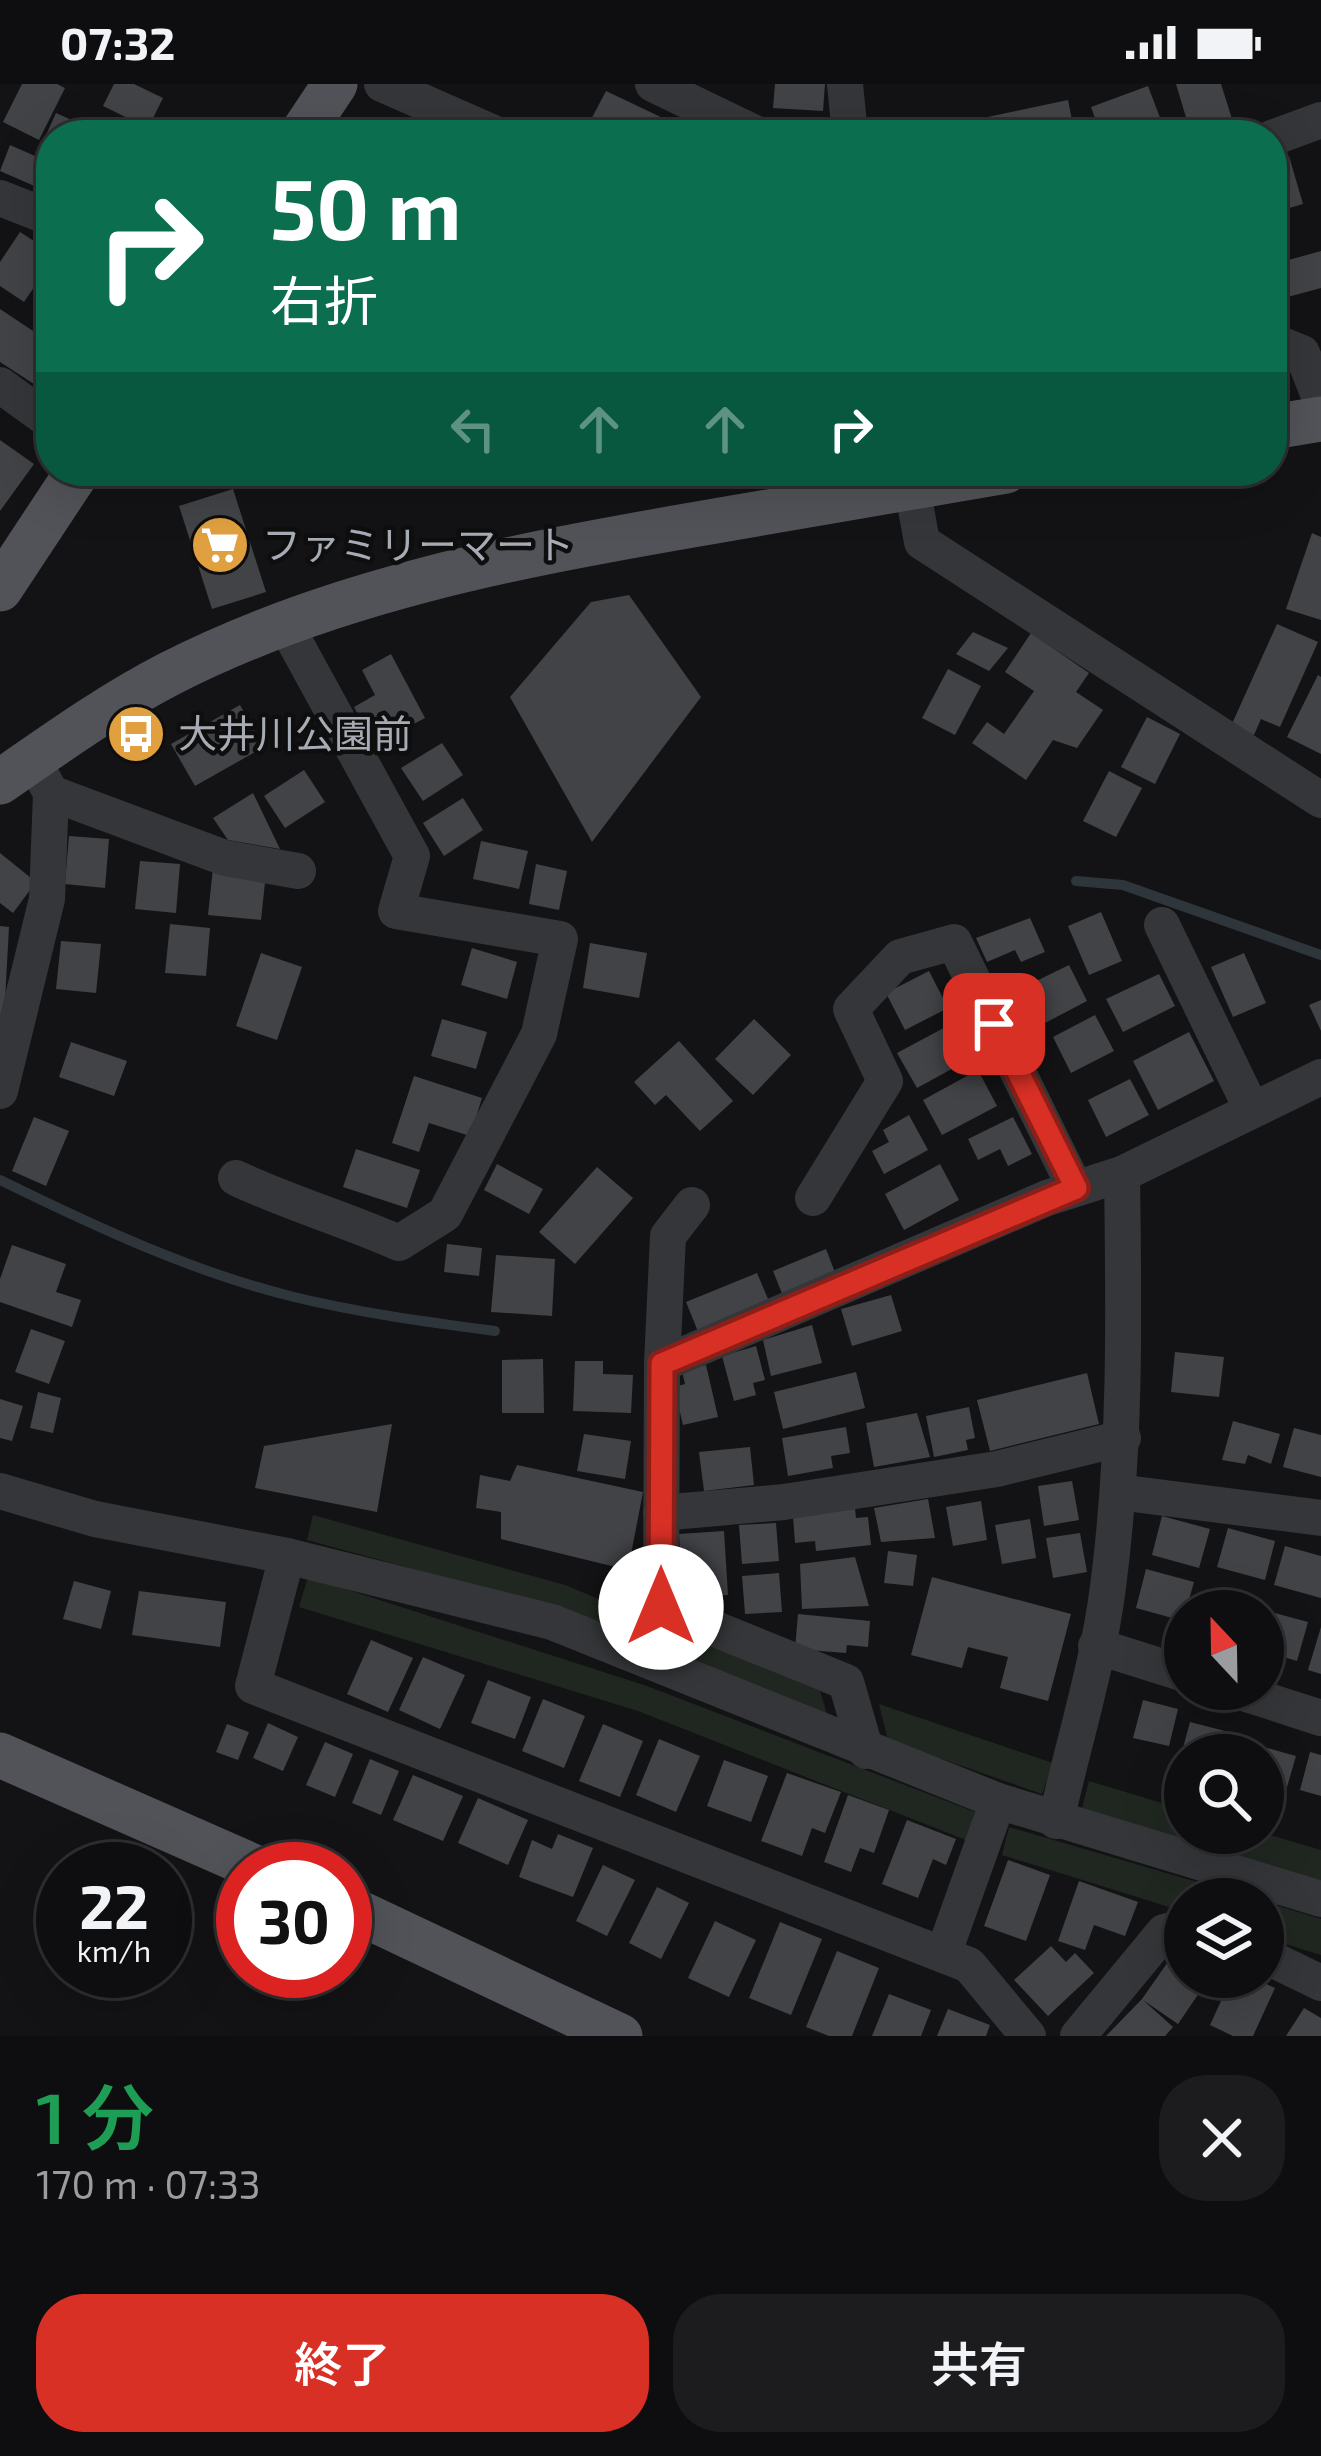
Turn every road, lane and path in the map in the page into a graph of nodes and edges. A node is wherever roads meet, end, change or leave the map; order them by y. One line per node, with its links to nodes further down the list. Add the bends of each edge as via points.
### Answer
1 (335, 84): 5 (main road)
2 (382, 84): 6 (street)
3 (653, 84): 7 (street)
4 (845, 84): 8 (street)
5 (311, 120)
6 (464, 120)
7 (728, 120)
8 (849, 120)
9 (1321, 120): 10 (street)
10 (1287, 132)
11 (0, 198): 12 (street)
12 (36, 212)
13 (1287, 343): 15 (street, via 1301,353)
14 (0, 385): 16 (street)
15 (1321, 401)
16 (36, 411)
17 (1321, 418): 18 (main road)
18 (1287, 424)
19 (69, 486): 22 (main road)
20 (881, 486): 23 (main road, via 553,549)
21 (892, 486): 25 (street, via 922,542)
22 (0, 590)
23 (284, 624): 24 (main road, via 118,701); 32 (street, via 412,856 396,911 560,939 539,1034 445,1214 399,1243)
24 (28, 778): 26 (street, via 225,858); 29 (street, via 47,898)
25 (1321, 800)
26 (298, 871)
27 (1162, 925): 30 (street)
28 (1321, 1077): 30 (street)
29 (0, 1091)
30 (1252, 1111): 31 (street)
31 (1122, 1174): 33 (street); 37 (street)
32 (236, 1178)
33 (1076, 1188): 34 (street, via 954,942 901,957 851,1009 885,1081); 36 (street)
34 (813, 1198)
35 (692, 1205): 36 (street, via 668,1236)
36 (662, 1364): 40 (street)
37 (1124, 1438): 39 (street); 40 (street, via 997,1469)
38 (0, 1491): 42 (street, via 95,1520)
39 (1118, 1492): 41 (street); 43 (street)
40 (661, 1513): 47 (street, via 661,1607 847,1682)
41 (1321, 1518)
42 (287, 1556): 47 (street, via 552,1622); 55 (street, via 253,1686)
43 (1096, 1646): 44 (street); 50 (street)
44 (1164, 1667)
45 (1284, 1706): 46 (street)
46 (1321, 1718)
47 (866, 1750): 49 (street)
48 (0, 1756): 51 (main road)
49 (998, 1801): 50 (street); 55 (street)
50 (1056, 1821): 52 (street)
51 (216, 1850)
52 (1321, 1899)
53 (372, 1919): 58 (main road)
54 (1164, 1932): 60 (street)
55 (943, 1955): 59 (street, via 969,1966)
56 (1284, 1965): 57 (street)
57 (1321, 1983)
58 (620, 2036)
59 (1028, 2036)
60 (1078, 2036)

